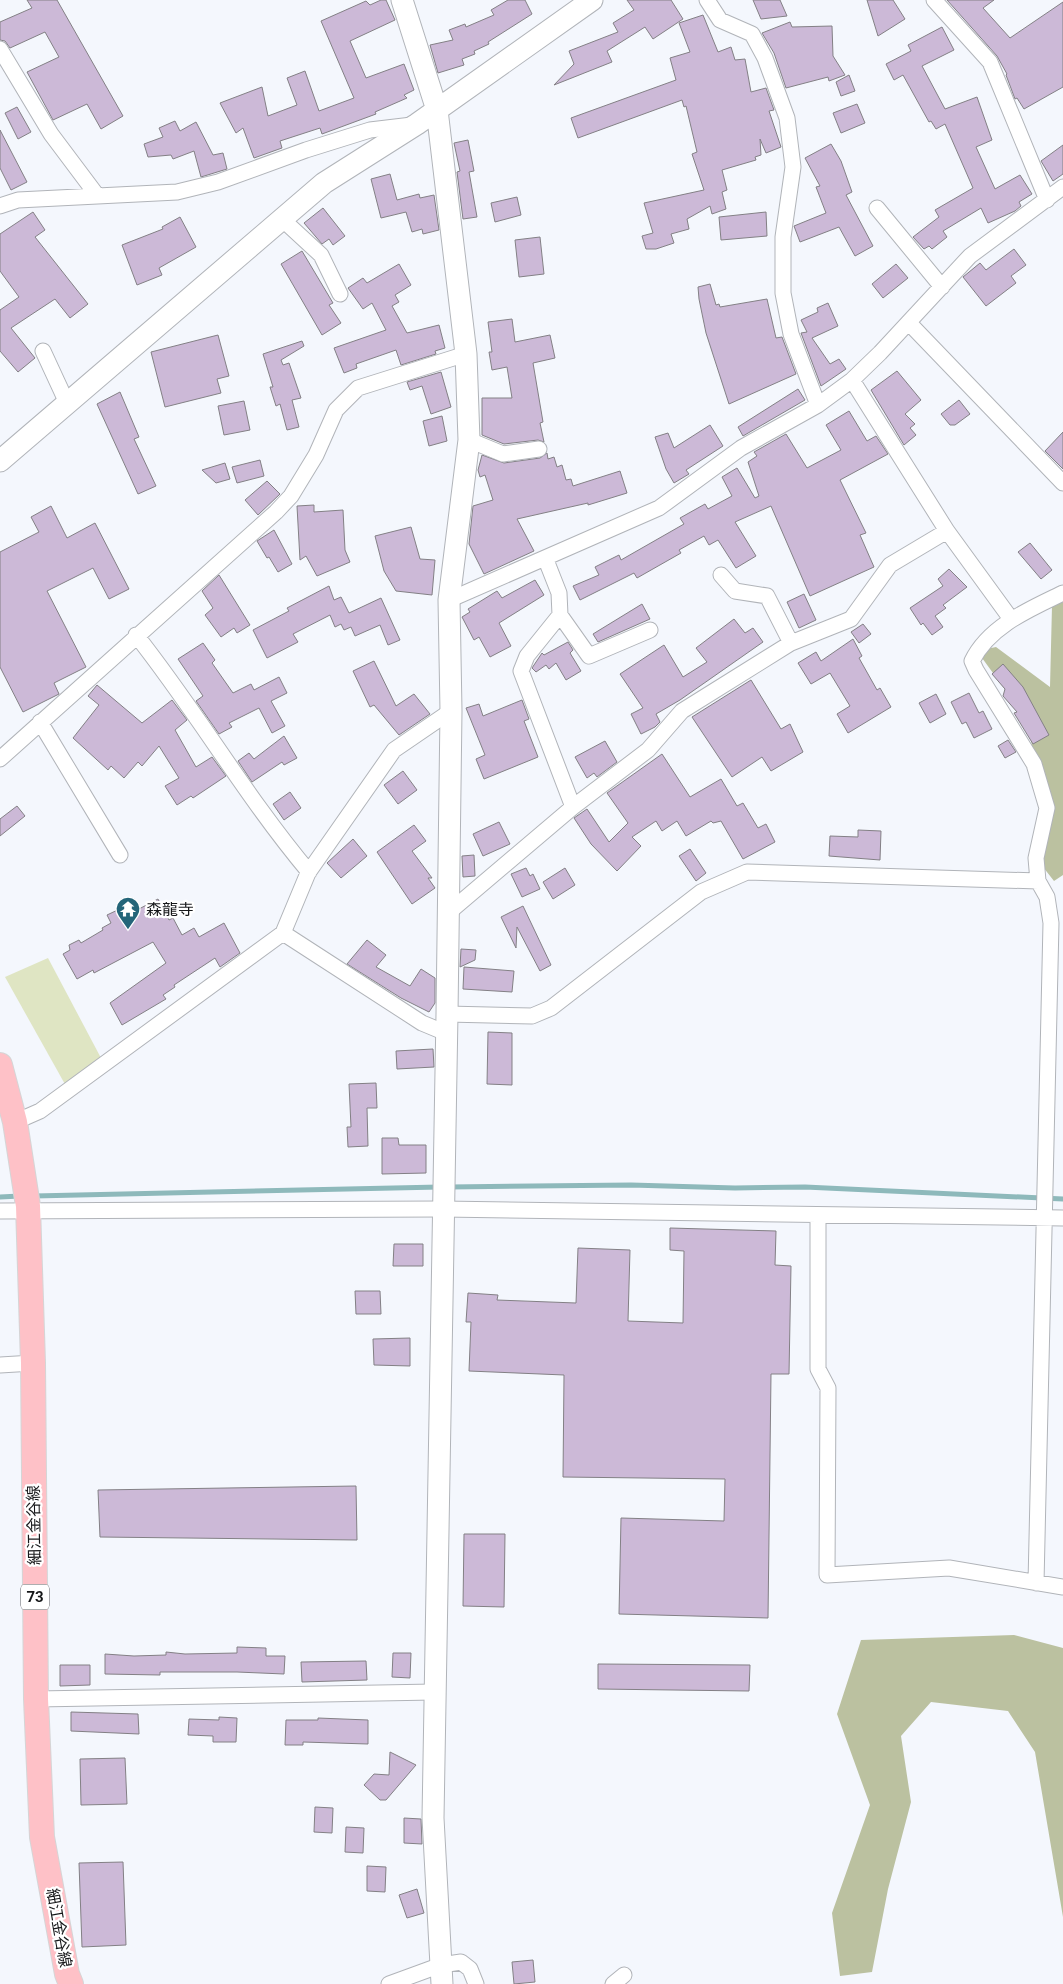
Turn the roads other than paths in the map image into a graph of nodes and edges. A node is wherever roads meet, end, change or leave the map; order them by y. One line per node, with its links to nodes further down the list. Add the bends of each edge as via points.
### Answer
1 (402, 0): 6 (street)
2 (592, 0): 6 (street)
3 (707, 0): 21 (street, via 720,20 752,34 765,58 787,118 793,168 782,237 783,293 791,334)
4 (934, 0): 10 (street, via 990,62)
5 (0, 49): 9 (street, via 51,134)
6 (437, 110): 7 (street); 18 (street)
7 (417, 124): 9 (street, via 370,130 218,182 177,192); 13 (street, via 324,183)
8 (1063, 187): 10 (street)
9 (96, 194): 11 (street, via 18,200)
10 (1047, 200): 14 (street, via 970,256)
11 (0, 206)
12 (878, 208): 14 (street)
13 (282, 219): 15 (street, via 320,255); 20 (street)
14 (942, 287): 16 (street)
15 (340, 294)
16 (909, 323): 19 (street); 25 (street)
17 (43, 351): 20 (street)
18 (466, 354): 22 (street); 34 (street, via 358,388 336,410 316,455 291,496)
19 (852, 380): 21 (street); 26 (street)
20 (67, 403): 24 (street)
21 (818, 405): 27 (street, via 741,448 659,508)
22 (468, 440): 23 (street, via 502,454); 30 (street)
23 (539, 448)
24 (0, 460)
25 (1063, 483)
26 (947, 531): 32 (street); 35 (street, via 890,565 851,619)
27 (546, 560): 30 (street); 31 (street, via 559,593)
28 (722, 575): 35 (street, via 735,591 766,596)
29 (1063, 593): 32 (street)
30 (449, 600): 36 (street)
31 (560, 616): 33 (street, via 589,656); 39 (street, via 526,656 521,671)
32 (1011, 619): 42 (street, via 977,650 972,661 1036,772 1047,808 1036,858)
33 (650, 630)
34 (136, 635): 37 (street); 41 (street, via 174,684 271,827)
35 (791, 643): 39 (street, via 682,711 648,750)
36 (451, 710): 41 (street, via 394,750); 43 (street)
37 (40, 722): 38 (street); 40 (street)
38 (0, 759)
39 (573, 807): 43 (street)
40 (120, 855)
41 (309, 872): 44 (street)
42 (1038, 881): 45 (street, via 747,872 701,892 551,1008 532,1016); 46 (street, via 1047,897 1051,923)
43 (448, 914): 45 (street)
44 (283, 934): 45 (street, via 422,1023); 48 (street, via 40,1111)
45 (447, 1023): 49 (street)
46 (1056, 1050): 52 (street)
47 (0, 1065): 48 (main road, 細江金谷線 / 73)
48 (15, 1122): 50 (main road, 細江金谷線 / 73)
49 (442, 1203): 50 (street); 53 (street); 59 (street)
50 (28, 1209): 51 (street); 56 (main road, 細江金谷線 / 73)
51 (0, 1211)
52 (1043, 1214): 53 (street); 54 (street); 57 (street)
53 (818, 1216): 57 (street, via 818,1369 828,1388 827,1575 949,1568)
54 (1063, 1218)
55 (0, 1364): 56 (street)
56 (33, 1364): 60 (main road, 細江金谷線 / 73)
57 (1036, 1583): 58 (street)
58 (1063, 1587)
59 (434, 1692): 60 (street); 61 (street, via 433,1818)
60 (36, 1699): 62 (main road, 細江金谷線 / 73, via 42,1837)
61 (441, 1975): 63 (street); 64 (street, via 460,1962 470,1969)
62 (71, 1984)
63 (389, 1984)
64 (476, 1984)

